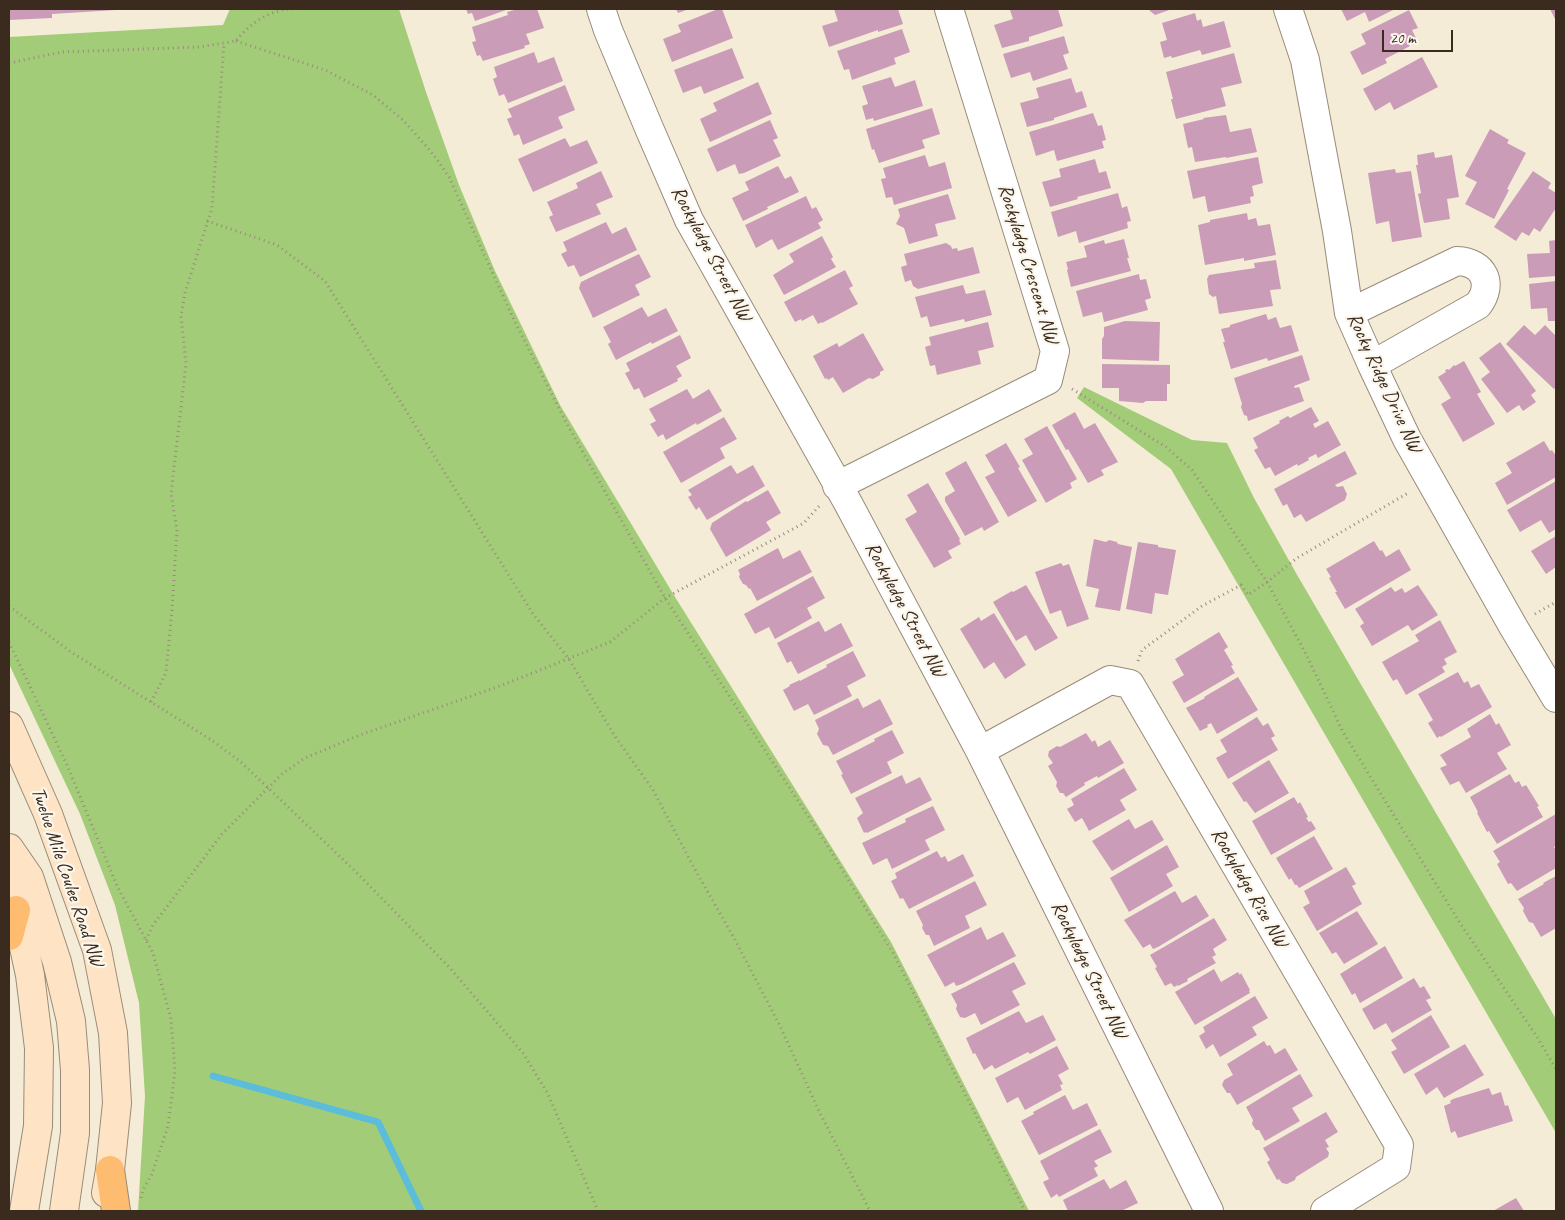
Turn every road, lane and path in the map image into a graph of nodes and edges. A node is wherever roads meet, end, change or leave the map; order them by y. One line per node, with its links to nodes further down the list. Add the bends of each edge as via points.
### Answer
1 (295, 9): 5 (path, via 278,11 261,19)
2 (601, 9): 13 (street, Rockyledge Street NW, via 689,220)
3 (949, 9): 11 (street, Rockyledge Crescent NW, via 1055,351)
4 (1288, 9): 9 (street, Rocky Ridge Drive NW, via 1305,60)
5 (236, 41): 6 (path); 15 (path, via 325,70 373,95 404,121 433,154 449,177 514,320 567,424)
6 (224, 43): 7 (path, via 199,47 62,52); 8 (path, via 212,208)
7 (9, 63)
8 (207, 222): 17 (path, via 277,245 325,281 533,614); 20 (path, via 181,316 186,364 171,494 177,530 172,610 166,673)
9 (1349, 313): 10 (street, Rocky Ridge Drive NW); 10 (street, via 1457,261 1475,265 1485,279 1484,298 1478,305)
10 (1372, 366): 12 (street, Rocky Ridge Drive NW)
11 (1048, 380): 13 (street); 14 (path, via 1077,391 1166,447 1192,470)
12 (1430, 481): 14 (path, via 1297,558); 19 (street, Rocky Ridge Drive NW)
13 (837, 486): 15 (path, via 804,523); 22 (street, Rockyledge Street NW)
14 (1267, 582): 18 (path, via 1248,595 1241,585 1202,606 1142,650); 28 (path, via 1343,732 1458,920 1538,1037)
15 (665, 598): 17 (path, via 610,642); 36 (path, via 893,953)
16 (9, 606): 20 (path, via 70,652)
17 (569, 659): 23 (path, via 305,758); 35 (path, via 614,734 653,790 735,940)
18 (1130, 684): 22 (street, via 1110,680); 38 (street, Rockyledge Rise NW, via 1399,1145 1396,1167)
19 (1556, 698)
20 (151, 702): 23 (path, via 210,739)
21 (10, 730): 29 (main road, Twelve Mile Coulee Road NW, via 48,814 97,950 113,1033 116,1103)
22 (980, 751): 37 (street, Rockyledge Street NW)
23 (270, 788): 27 (path, via 222,834 153,925); 34 (path, via 449,967 523,1053 548,1094)
24 (9, 848): 31 (main road, via 29,877 57,962 71,1021 75,1133)
25 (12, 898): 26 (main road); 30 (main road, via 30,974 39,1048 38,1126)
26 (9, 936)
27 (146, 940)
28 (1556, 1069)
29 (110, 1170): 32 (main road, Twelve Mile Coulee Road NW); 33 (main road)
30 (24, 1211)
31 (64, 1211)
32 (102, 1211)
33 (116, 1211)
34 (598, 1211)
35 (870, 1211)
36 (1025, 1211)
37 (1209, 1211)
38 (1325, 1211)

